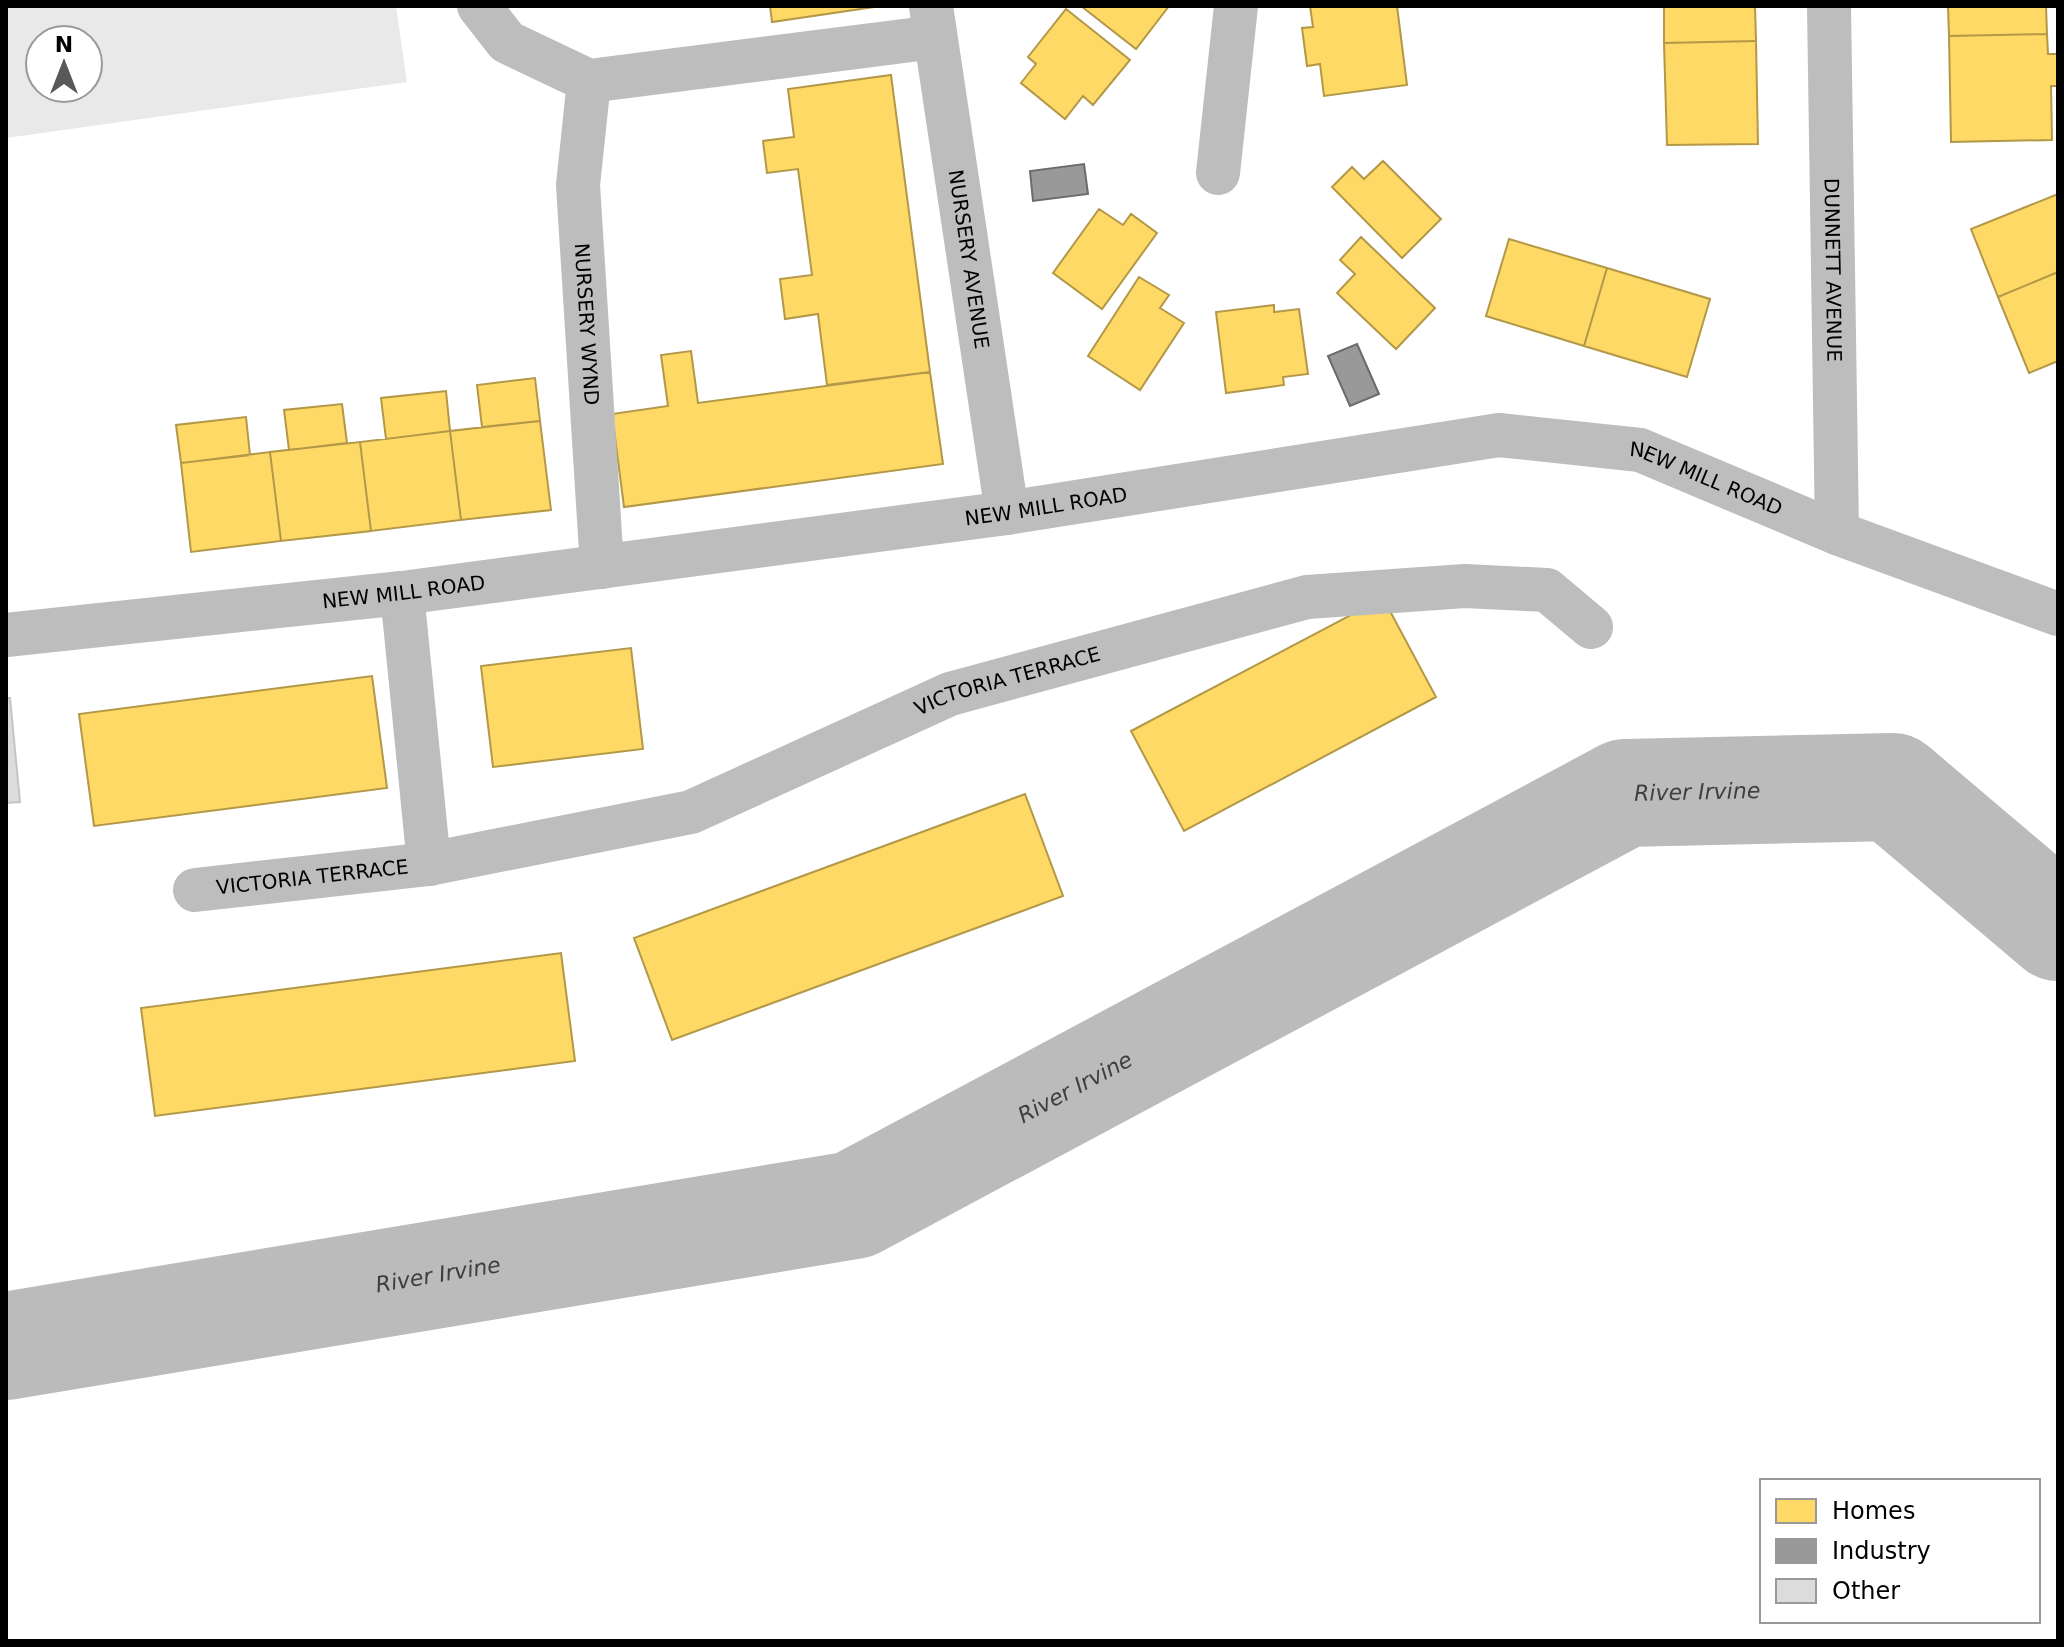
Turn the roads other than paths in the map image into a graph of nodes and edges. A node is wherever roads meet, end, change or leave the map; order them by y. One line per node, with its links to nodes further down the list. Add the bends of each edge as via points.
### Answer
1 (479, 6): 5 (street, via 507,42)
2 (1236, 6): 6 (street)
3 (1829, 6): 8 (street, DUNNETT AVENUE)
4 (933, 22): 5 (street); 7 (street, NURSERY AVENUE)
5 (589, 81): 9 (street, NURSERY WYND, via 578,185)
6 (1218, 173)
7 (1007, 513): 8 (street, NEW MILL ROAD, via 1499,435 1640,450); 9 (street, NEW MILL ROAD)
8 (1837, 533): 11 (street, NEW MILL ROAD)
9 (602, 567): 10 (street, NEW MILL ROAD)
10 (402, 593): 13 (street, NEW MILL ROAD); 14 (street, VICTORIA TERRACE)
11 (2058, 614)
12 (1591, 627): 14 (street, VICTORIA TERRACE, via 1547,590 1465,586 1307,597 950,694 691,812)
13 (6, 635)
14 (429, 864): 15 (street, VICTORIA TERRACE)
15 (195, 890)

